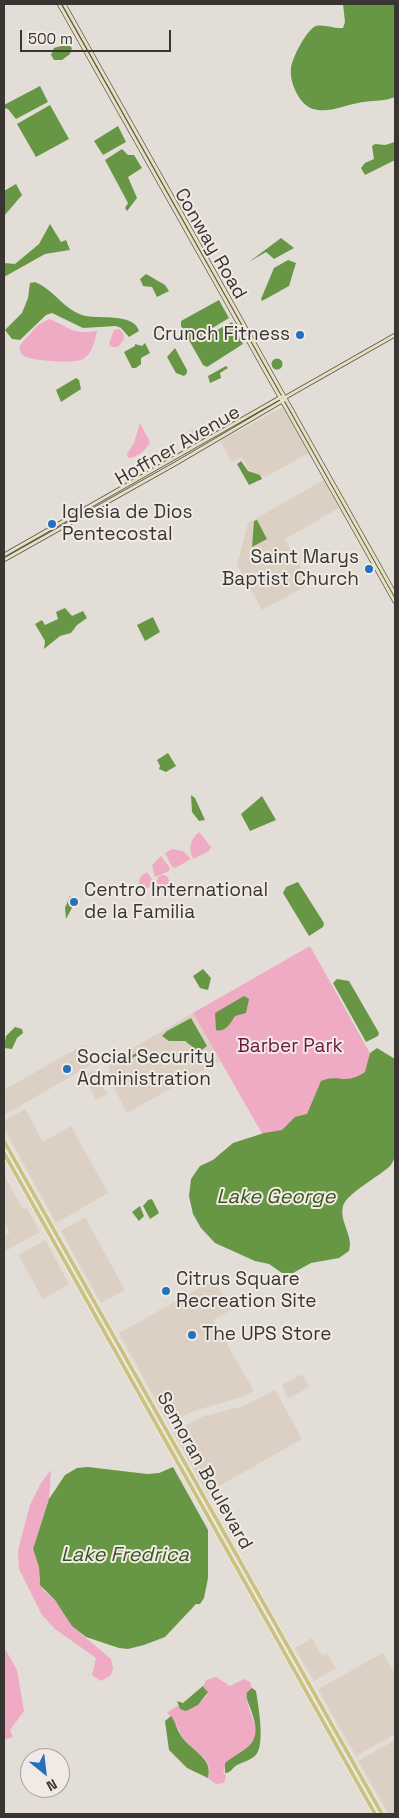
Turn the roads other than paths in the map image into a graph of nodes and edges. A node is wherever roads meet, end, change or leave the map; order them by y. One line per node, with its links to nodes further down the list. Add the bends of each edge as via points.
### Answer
1 (59, 4): 3 (main road, Conway Road)
2 (64, 4): 4 (main road, Conway Road)
3 (87, 54): 4 (main road); 5 (main road, Conway Road)
4 (95, 59): 5 (main road, Conway Road)
5 (208, 266): 6 (main road, Conway Road); 7 (main road, Conway Road)
6 (240, 325): 7 (main road); 9 (main road, Conway Road)
7 (248, 330): 9 (main road); 11 (main road, Conway Road)
8 (395, 335): 12 (main road, Hoffner Avenue)
9 (246, 336): 10 (main road, Conway Road)
10 (258, 357): 11 (main road); 12 (main road, Conway Road)
11 (265, 361): 12 (main road, Conway Road)
12 (283, 397): 13 (main road, Hoffner Avenue); 14 (main road, Hoffner Avenue); 15 (main road, Conway Road)
13 (283, 402): 14 (main road, Hoffner Avenue); 15 (main road)
14 (201, 447): 16 (main road, Hoffner Avenue); 16 (main road, Hoffner Avenue, via 132,483)
15 (312, 448): 20 (main road, Conway Road); 21 (main road, Conway Road)
16 (118, 494): 17 (main road, Hoffner Avenue); 17 (main road, Hoffner Avenue, via 90,513)
17 (46, 535): 18 (main road, Hoffner Avenue); 19 (main road, Hoffner Avenue)
18 (4, 555)
19 (4, 560)
20 (395, 594)
21 (395, 602)
22 (4, 1141): 25 (main road, Semoran Boulevard)
23 (4, 1153): 24 (main road, Semoran Boulevard)
24 (77, 1285): 25 (main road); 26 (main road, Semoran Boulevard)
25 (88, 1293): 27 (main road, Semoran Boulevard)
26 (98, 1323): 27 (main road); 28 (main road, Semoran Boulevard)
27 (109, 1330): 29 (main road, Semoran Boulevard)
28 (113, 1349): 29 (main road); 30 (main road, Semoran Boulevard)
29 (127, 1363): 31 (main road, Semoran Boulevard)
30 (187, 1482): 31 (main road); 32 (main road, Semoran Boulevard)
31 (200, 1493): 34 (main road, Semoran Boulevard)
32 (371, 1808): 33 (main road, Semoran Boulevard); 34 (main road)
33 (375, 1814)
34 (382, 1814)

